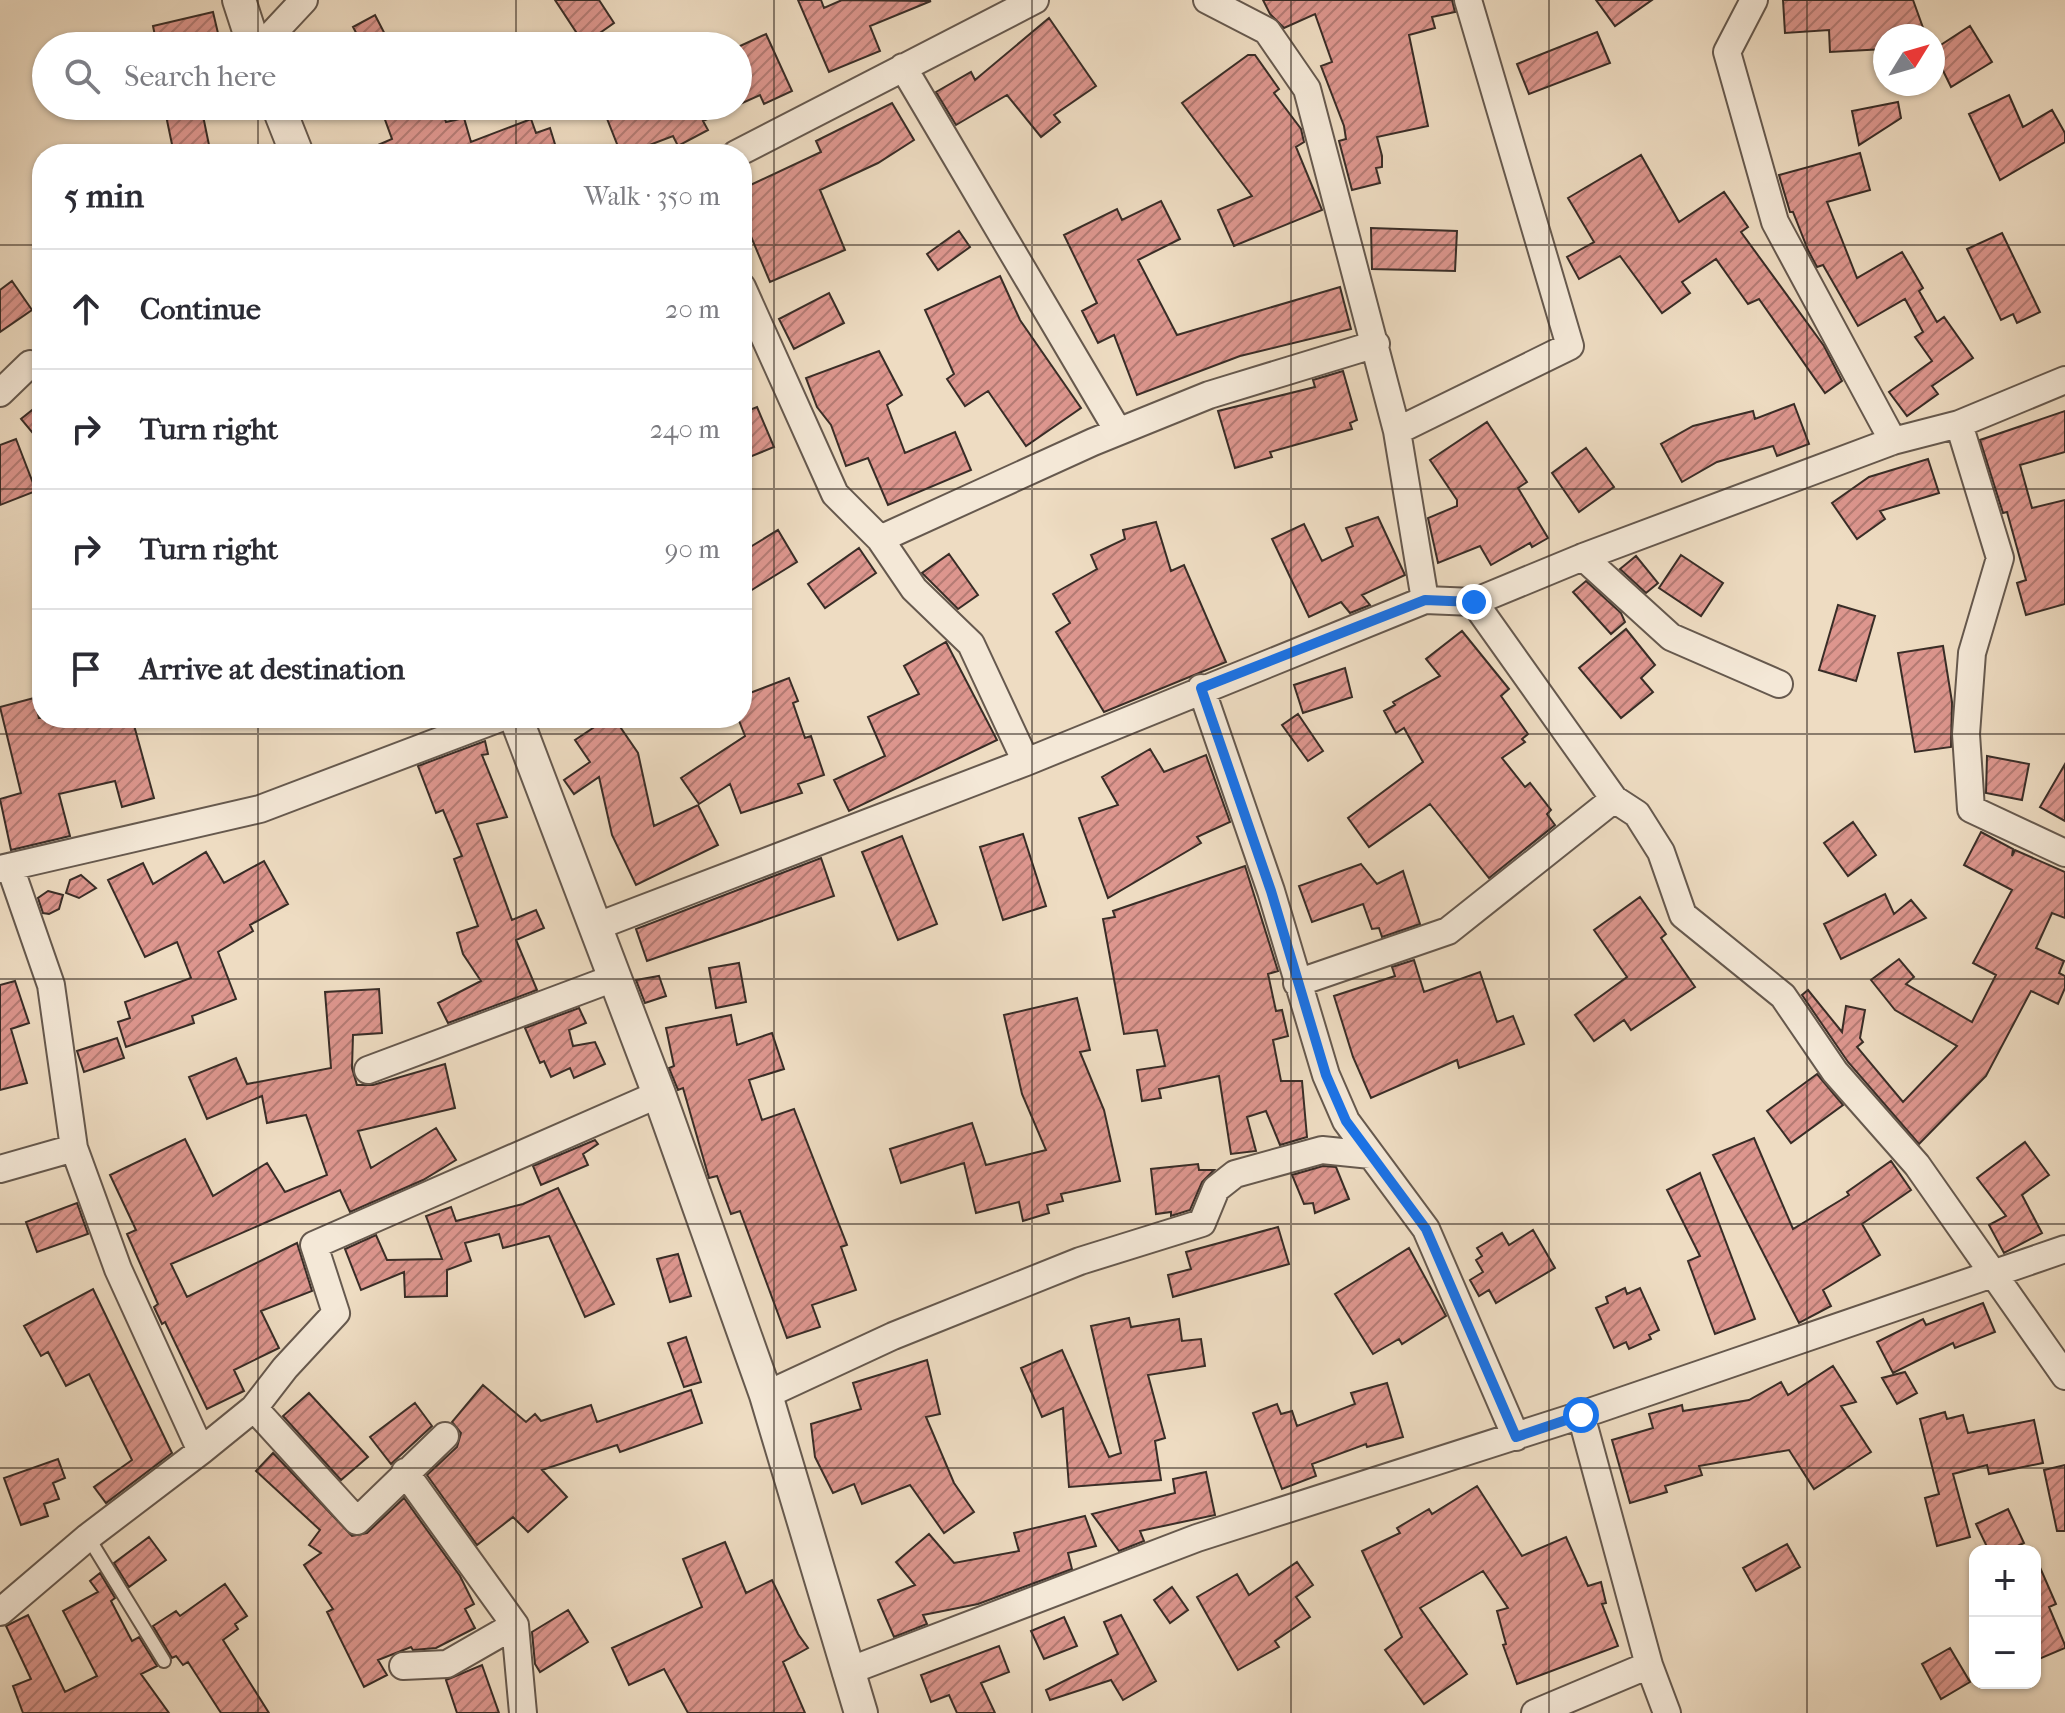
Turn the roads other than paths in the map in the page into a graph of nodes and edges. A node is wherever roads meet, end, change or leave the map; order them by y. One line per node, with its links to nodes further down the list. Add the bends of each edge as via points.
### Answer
1 (239, 0): 7 (street)
2 (304, 0): 8 (street)
3 (1035, 0): 9 (street)
4 (1207, 0): 14 (street, via 1267,31 1307,89)
5 (1468, 0): 20 (street, via 1570,346)
6 (1754, 0): 21 (street, via 1727,52 1775,222)
7 (249, 32)
8 (274, 32)
9 (903, 67): 12 (street); 19 (street)
10 (284, 120): 11 (street)
11 (293, 144)
12 (752, 146)
13 (752, 309): 22 (street, via 835,494)
14 (1376, 344): 19 (street, via 1209,395); 20 (street)
15 (32, 365): 17 (street)
16 (2065, 380): 18 (street)
17 (0, 393)
18 (1959, 424): 21 (street); 32 (street, via 2000,558 1972,653 1966,734 1971,809)
19 (1118, 431): 22 (street)
20 (1397, 431): 24 (street)
21 (1893, 441): 23 (street)
22 (880, 539): 30 (street, via 914,589 971,644)
23 (1583, 557): 25 (street); 26 (street, via 1671,637)
24 (1425, 600): 25 (street); 27 (street)
25 (1474, 602): 31 (street)
26 (1779, 684)
27 (1201, 688): 30 (street); 36 (street)
28 (474, 728): 33 (street, via 260,809)
29 (520, 728): 34 (street)
30 (1026, 762): 34 (street)
31 (1614, 799): 36 (street, via 1448,931); 43 (street, via 1637,814 1661,852 1683,915 1783,996 1835,1072 1917,1165)
32 (2065, 853)
33 (5, 868): 39 (street, via 51,985)
34 (595, 927): 35 (street)
35 (614, 978): 37 (street); 38 (street)
36 (1297, 983): 40 (street, via 1326,1075 1346,1121)
37 (368, 1070)
38 (659, 1094): 45 (street); 46 (street, via 314,1245 336,1313)
39 (74, 1148): 41 (street); 50 (street, via 118,1269)
40 (1371, 1155): 45 (street, via 1322,1150 1235,1174 1216,1189 1202,1223 1080,1261 893,1336); 49 (street, via 1426,1229)
41 (0, 1169)
42 (2065, 1249): 43 (street)
43 (1993, 1275): 44 (street); 47 (street)
44 (2065, 1376)
45 (766, 1395): 58 (street)
46 (254, 1408): 50 (street); 51 (street, via 357,1521)
47 (1581, 1415): 49 (street); 56 (street)
48 (445, 1436): 51 (street)
49 (1516, 1437): 58 (street, via 1197,1538)
50 (201, 1451): 52 (street)
51 (405, 1472): 54 (street)
52 (88, 1537): 53 (street); 55 (lane)
53 (0, 1612)
54 (515, 1625): 57 (street, via 447,1664); 59 (street)
55 (164, 1661)
56 (1649, 1665): 61 (street); 62 (street)
57 (403, 1666)
58 (846, 1672): 60 (street)
59 (523, 1713)
60 (861, 1713)
61 (1535, 1713)
62 (1667, 1713)

